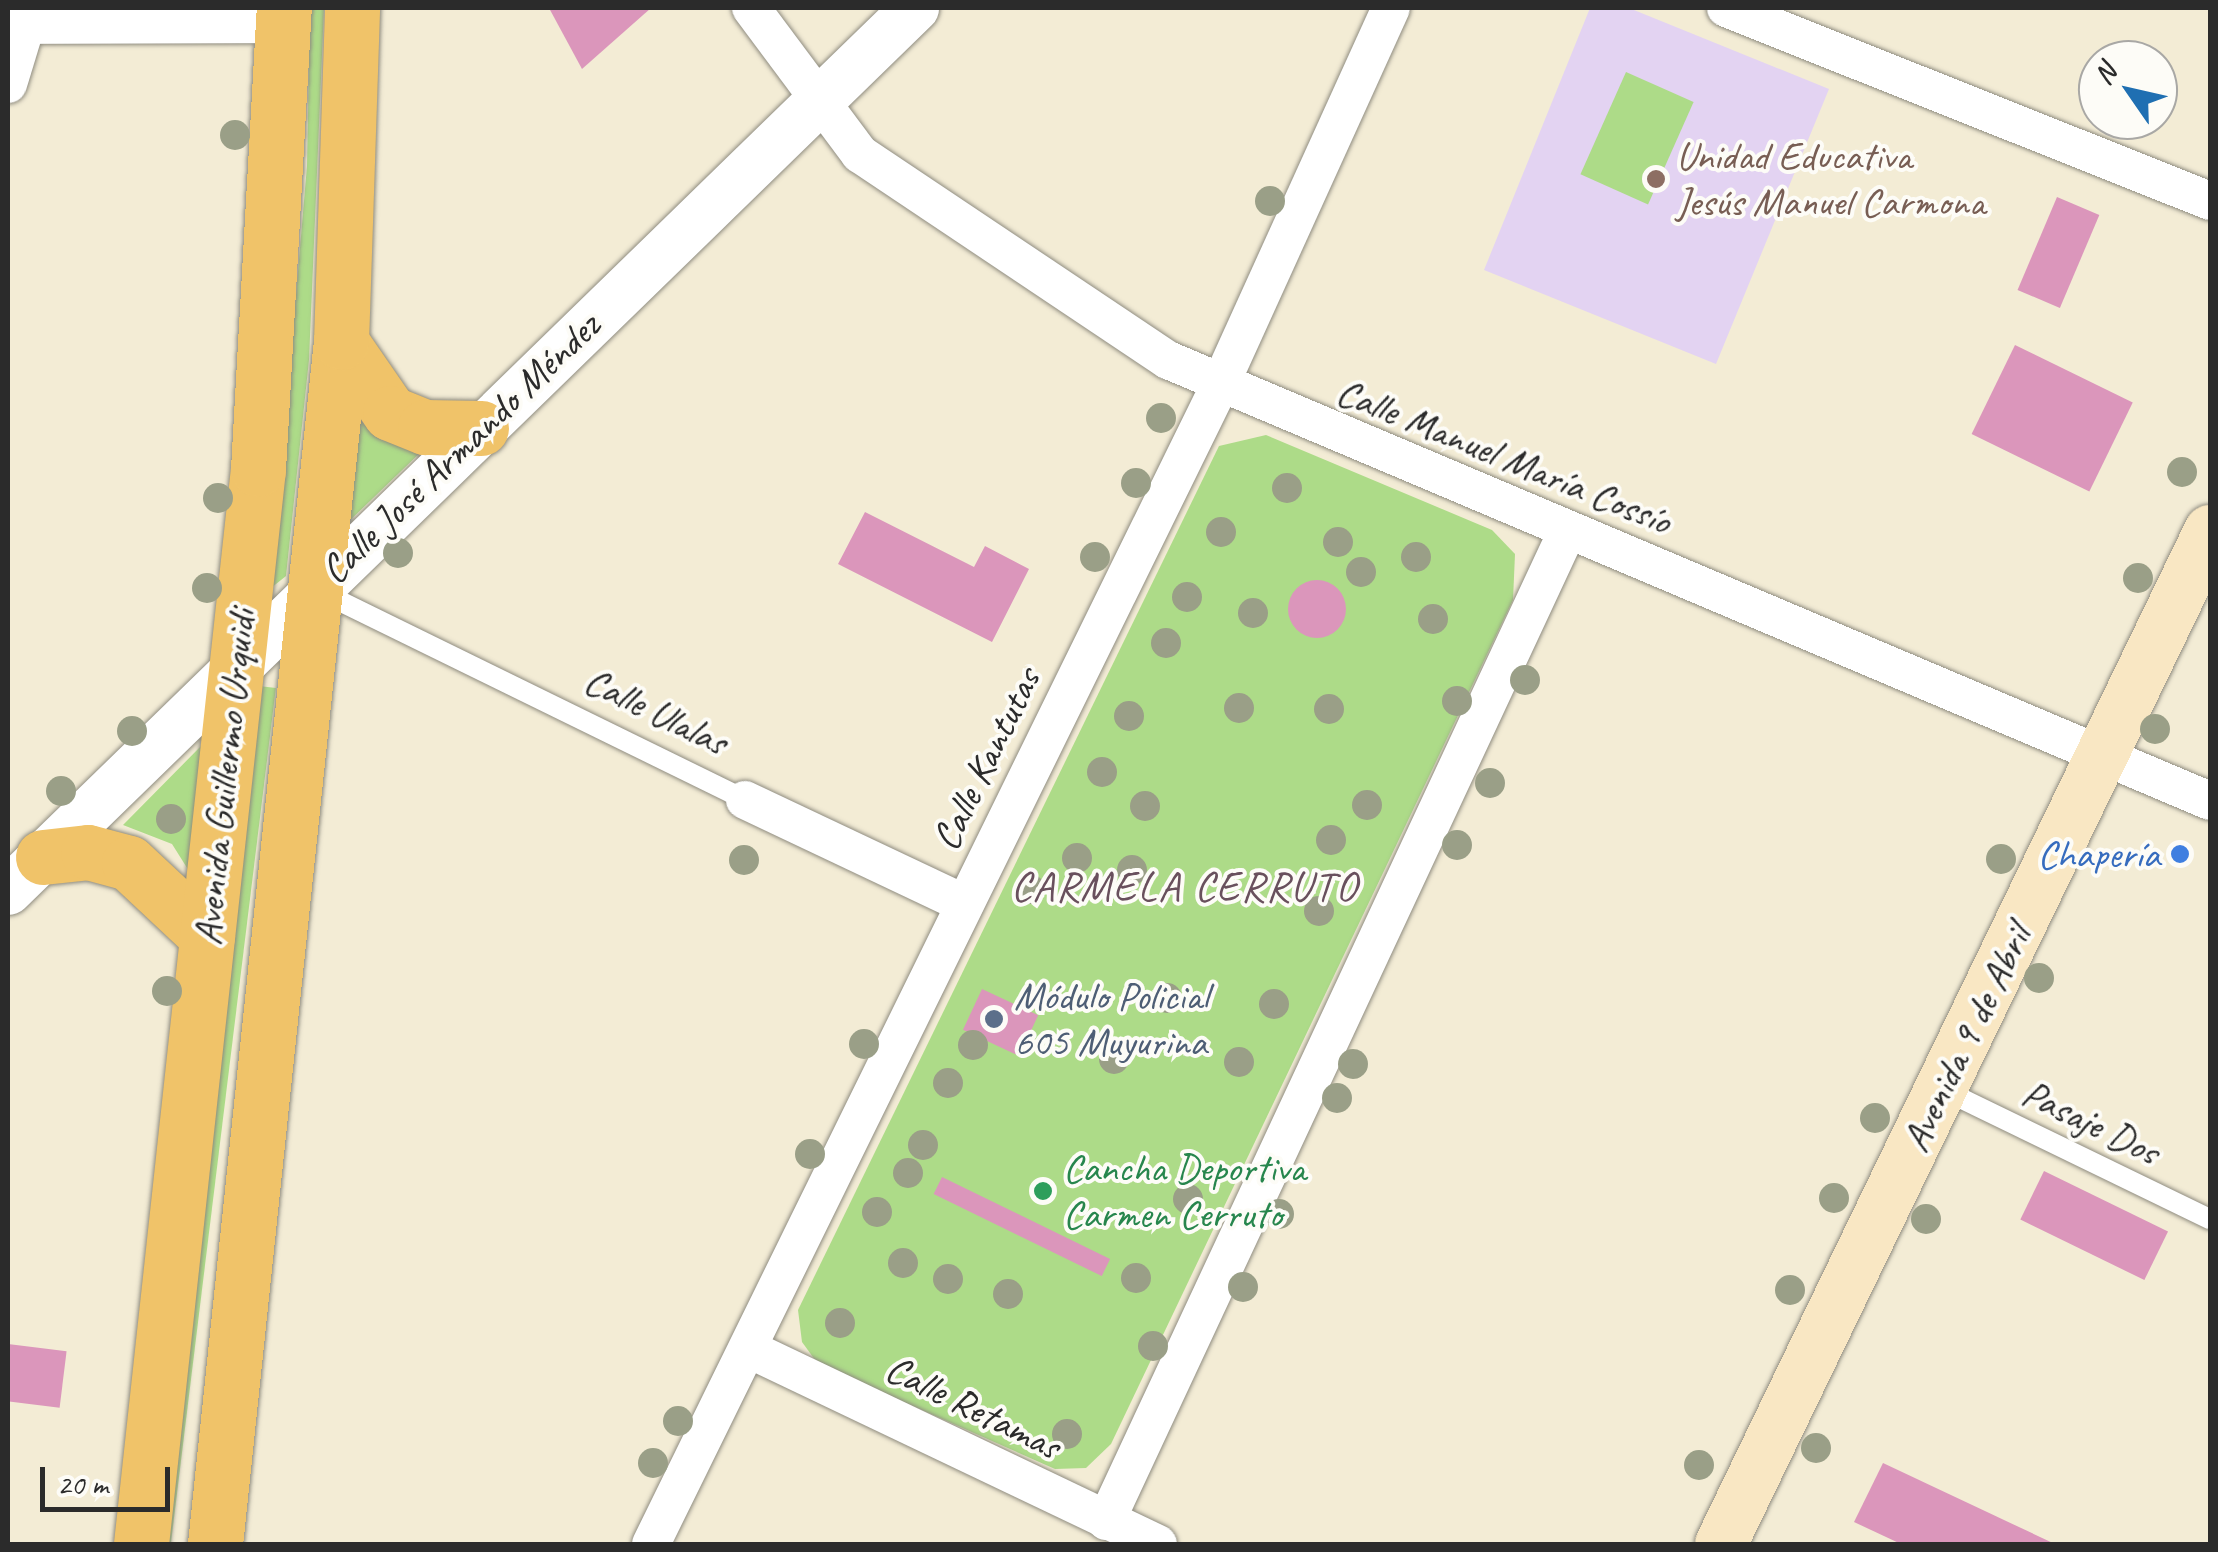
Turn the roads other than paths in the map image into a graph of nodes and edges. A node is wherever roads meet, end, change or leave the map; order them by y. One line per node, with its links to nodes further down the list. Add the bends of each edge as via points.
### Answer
1 (352, 8): 11 (main road, Avenida Guillermo Urquidi)
2 (751, 8): 9 (street, Calle Manuel María Cossío)
3 (914, 8): 9 (street, Calle José Armando Méndez)
4 (1391, 8): 12 (street, Calle Kantutas)
5 (1726, 8): 10 (street)
6 (284, 16): 7 (street); 17 (main road, Avenida Guillermo Urquidi, via 258,469)
7 (16, 27): 8 (street)
8 (8, 84)
9 (817, 103): 12 (street, Calle Manuel María Cossío, via 860,154); 13 (street, Calle José Armando Méndez)
10 (2210, 202)
11 (341, 342): 13 (main road, via 390,413 425,427); 16 (main road, Avenida Guillermo Urquidi)
12 (1219, 387): 14 (street, Calle Manuel María Cossío); 22 (street, Calle Kantutas)
13 (481, 428): 16 (street, Calle José Armando Méndez)
14 (1568, 530): 18 (street, Calle Manuel María Cossío); 27 (street)
15 (2210, 531): 18 (main road, Avenida 9 de Abril)
16 (314, 588): 17 (street, Calle José Armando Méndez); 19 (lane, Calle Ulalas); 29 (main road, Avenida Guillermo Urquidi)
17 (234, 668): 21 (street, Calle José Armando Méndez); 23 (main road, Avenida Guillermo Urquidi)
18 (2101, 754): 20 (street, Calle Manuel María Cossío); 24 (main road, Avenida 9 de Abril)
19 (744, 800): 22 (street, Calle Ulalas)
20 (2210, 801)
21 (25, 874): 23 (main road, via 88,852 128,863)
22 (964, 904): 26 (street, Calle Kantutas)
23 (207, 936): 28 (main road, Avenida Guillermo Urquidi)
24 (1942, 1089): 25 (lane, Pasaje Dos); 32 (main road, Avenida 9 de Abril)
25 (2210, 1219)
26 (748, 1349): 27 (street, Calle Retamas); 30 (street, Calle Kantutas)
27 (1106, 1521): 31 (street, Calle Retamas)
28 (142, 1544)
29 (215, 1544)
30 (651, 1544)
31 (1158, 1544)
32 (1721, 1544)

